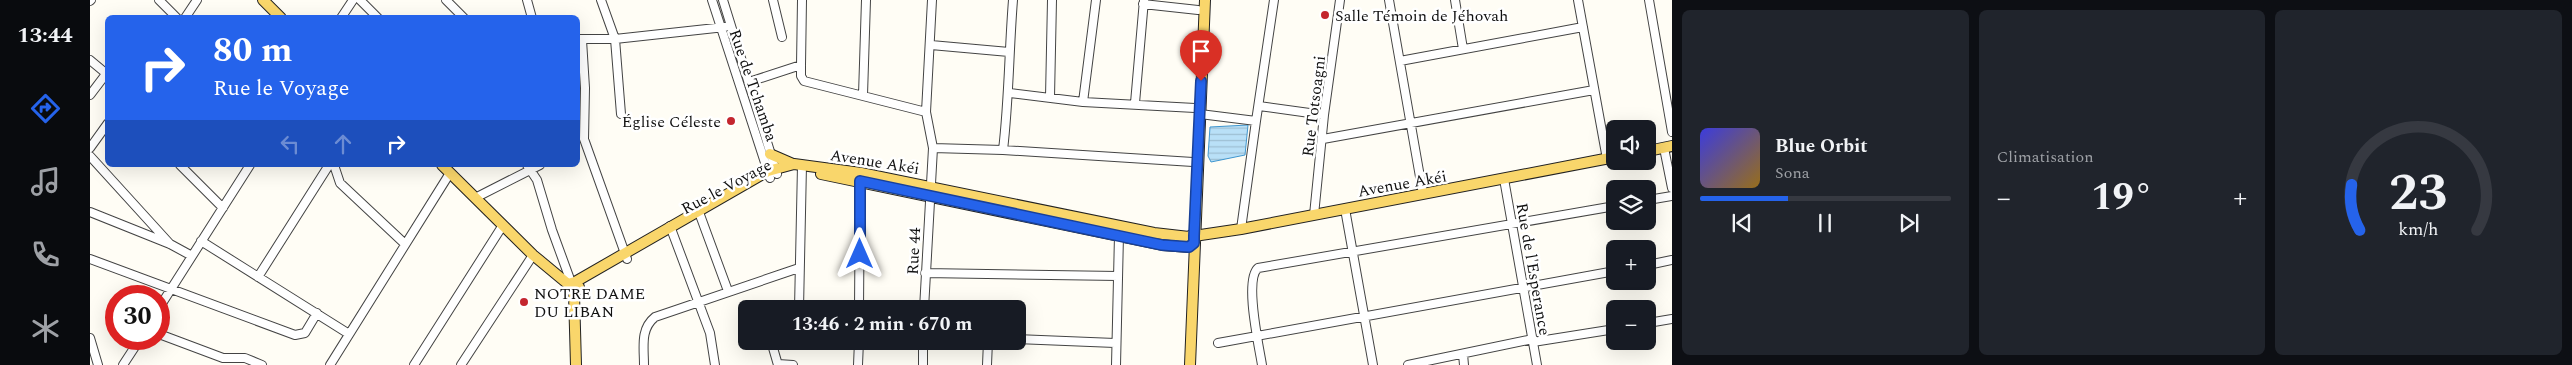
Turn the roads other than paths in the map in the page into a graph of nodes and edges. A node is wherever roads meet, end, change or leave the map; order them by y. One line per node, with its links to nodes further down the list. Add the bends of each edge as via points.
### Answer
1 (159, 0): 27 (street)
2 (197, 0): 28 (street)
3 (263, 0): 29 (main road)
4 (353, 0): 30 (street)
5 (360, 0): 31 (street)
6 (446, 0): 32 (street)
7 (527, 0): 33 (street)
8 (601, 0): 38 (street)
9 (712, 0): 35 (street, Rue de Tchamba)
10 (723, 0): 34 (street, Rue de Tchamba)
11 (773, 0): 37 (street)
12 (802, 0): 45 (street)
13 (866, 0): 53 (street)
14 (932, 0): 40 (street, Rue 44)
15 (1013, 0): 42 (street)
16 (1052, 0): 54 (street)
17 (1096, 0): 55 (street)
18 (1205, 0): 58 (main road)
19 (1274, 0): 57 (street)
20 (1340, 0): 61 (street, Rue Totsoagni)
21 (1389, 0): 44 (street)
22 (1456, 0): 41 (street)
23 (1578, 0): 36 (street)
24 (1649, 0): 49 (street)
25 (1144, 2): 26 (street); 56 (street)
26 (1199, 5): 58 (main road)
27 (174, 15)
28 (190, 15)
29 (278, 15)
30 (343, 15)
31 (375, 15)
32 (461, 15)
33 (531, 15)
34 (731, 26): 35 (street); 48 (street, Rue de Tchamba)
35 (720, 28): 38 (street); 86 (street, Rue de Tchamba)
36 (1583, 28): 41 (street); 50 (street)
37 (782, 37)
38 (615, 39): 39 (street); 60 (street)
39 (580, 40): 68 (street)
40 (931, 45): 42 (street); 59 (street, Rue 44)
41 (1463, 49): 44 (street)
42 (1009, 52): 51 (street)
43 (90, 60): 46 (street)
44 (1400, 61): 63 (street)
45 (801, 65): 48 (street); 53 (street, via 804,81)
46 (105, 72)
47 (105, 76): 52 (street)
48 (749, 82): 74 (street, Rue de Tchamba)
49 (1668, 85): 65 (street)
50 (1594, 90): 63 (street); 66 (street)
51 (1010, 93): 54 (street); 72 (street)
52 (90, 95)
53 (863, 95): 59 (street)
54 (1050, 97): 55 (street)
55 (1083, 102): 56 (street)
56 (1135, 103): 58 (street)
57 (1259, 106): 61 (street); 62 (street)
58 (1197, 111): 62 (street); 77 (main road); 106 (main road)
59 (926, 112): 70 (street, Rue 44)
60 (621, 114)
61 (1324, 115): 67 (street, Rue Totsoagni)
62 (1256, 121): 104 (street)
63 (1411, 124): 67 (street); 91 (street)
64 (105, 127): 69 (street)
65 (1672, 132)
66 (1606, 138)
67 (1323, 139): 100 (street, Rue Totsoagni)
68 (581, 140): 113 (street)
69 (90, 148)
70 (933, 148): 72 (street); 90 (street, Rue 44)
71 (1670, 149): 73 (main road); 89 (street)
72 (1004, 150): 77 (street)
73 (1656, 150)
74 (770, 154): 84 (main road); 86 (street, Rue de Tchamba)
75 (90, 156): 108 (street)
76 (1606, 159): 88 (main road, Avenue Akéi)
77 (1193, 162): 106 (main road)
78 (182, 167): 96 (street)
79 (249, 167): 96 (street)
80 (328, 167): 121 (street)
81 (335, 167): 109 (street, via 340,183)
82 (444, 167): 85 (main road)
83 (529, 167): 93 (street); 122 (street, via 537,180)
84 (799, 167): 86 (main road, Rue le Voyage); 87 (main road, Rue le Voyage); 117 (street)
85 (450, 173): 93 (main road); 109 (street)
86 (772, 173): 99 (main road, Rue le Voyage); 103 (main road)
87 (860, 177): 90 (main road, Rue le Voyage); 127 (street)
88 (1504, 178): 91 (main road, Avenue Akéi); 101 (street, Rue de l'Esperance)
89 (1672, 188)
90 (930, 190): 105 (main road, Rue le Voyage); 106 (main road, Avenue Akéi); 118 (street, Rue 44)
91 (1423, 194): 97 (main road, Avenue Akéi)
92 (1672, 196): 94 (street)
93 (475, 198): 102 (main road)
94 (1656, 199)
95 (1606, 207): 101 (street)
96 (223, 208): 107 (street)
97 (1345, 208): 100 (main road, Avenue Akéi); 110 (street)
98 (90, 212): 108 (street)
99 (700, 215): 103 (main road, Rue le Voyage); 125 (street)
100 (1314, 215): 104 (main road, Avenue Akéi)
101 (1512, 222): 110 (street); 123 (street, Rue de l'Esperance)
102 (503, 224): 111 (main road); 154 (street)
103 (671, 229): 113 (main road, Rue le Voyage); 129 (street)
104 (1241, 229): 106 (main road, Avenue Akéi)
105 (1119, 235): 106 (main road, Rue le Voyage, via 1162,245); 120 (street)
106 (1192, 239): 165 (main road); 166 (main road)
107 (201, 241): 112 (street); 121 (street)
108 (170, 244): 112 (street)
109 (405, 244): 135 (street)
110 (1353, 252): 131 (street); 136 (street, via 1258,268 1252,306)
111 (534, 255): 122 (main road); 155 (street)
112 (192, 256): 124 (street)
113 (626, 256): 122 (main road, Rue le Voyage)
114 (1672, 260): 116 (street)
115 (92, 261): 124 (street)
116 (1656, 263)
117 (799, 268): 125 (street); 126 (street)
118 (925, 273): 120 (street); 128 (street, Rue 44)
119 (1606, 273): 123 (street)
120 (1118, 276): 141 (street)
121 (258, 277): 130 (street)
122 (574, 286): 156 (main road)
123 (1524, 287): 131 (street); 140 (street, Rue de l'Esperance)
124 (171, 289): 130 (street, via 295,335 305,332)
125 (728, 291): 129 (street)
126 (799, 300)
127 (859, 300)
128 (924, 300)
129 (698, 301): 157 (street, via 649,321 643,334); 158 (street, via 710,333)
130 (317, 313): 135 (street)
131 (1365, 316): 136 (street); 168 (street)
132 (1672, 320): 133 (street)
133 (1656, 322)
134 (1606, 330): 140 (street)
135 (349, 334): 153 (street)
136 (1257, 336): 142 (street); 167 (street)
137 (90, 338): 150 (street)
138 (170, 339): 149 (street)
139 (1026, 339): 141 (street)
140 (1533, 341): 148 (street); 171 (street, Rue de l'Esperance)
141 (1115, 343): 164 (street)
142 (1218, 343)
143 (133, 350): 151 (street)
144 (774, 350): 159 (street)
145 (859, 350): 161 (street)
146 (923, 350): 162 (street)
147 (988, 350): 163 (street)
148 (1463, 354): 169 (street); 170 (street)
149 (223, 361): 152 (street, via 245,358)
150 (98, 365)
151 (123, 365)
152 (262, 365)
153 (330, 365)
154 (414, 365)
155 (461, 365)
156 (576, 365)
157 (644, 365)
158 (715, 365)
159 (778, 365): 160 (street)
160 (793, 365)
161 (858, 365)
162 (923, 365)
163 (987, 365)
164 (1116, 365)
165 (1185, 365)
166 (1190, 365)
167 (1262, 365)
168 (1373, 365)
169 (1408, 365)
170 (1464, 365)
171 (1537, 365)

